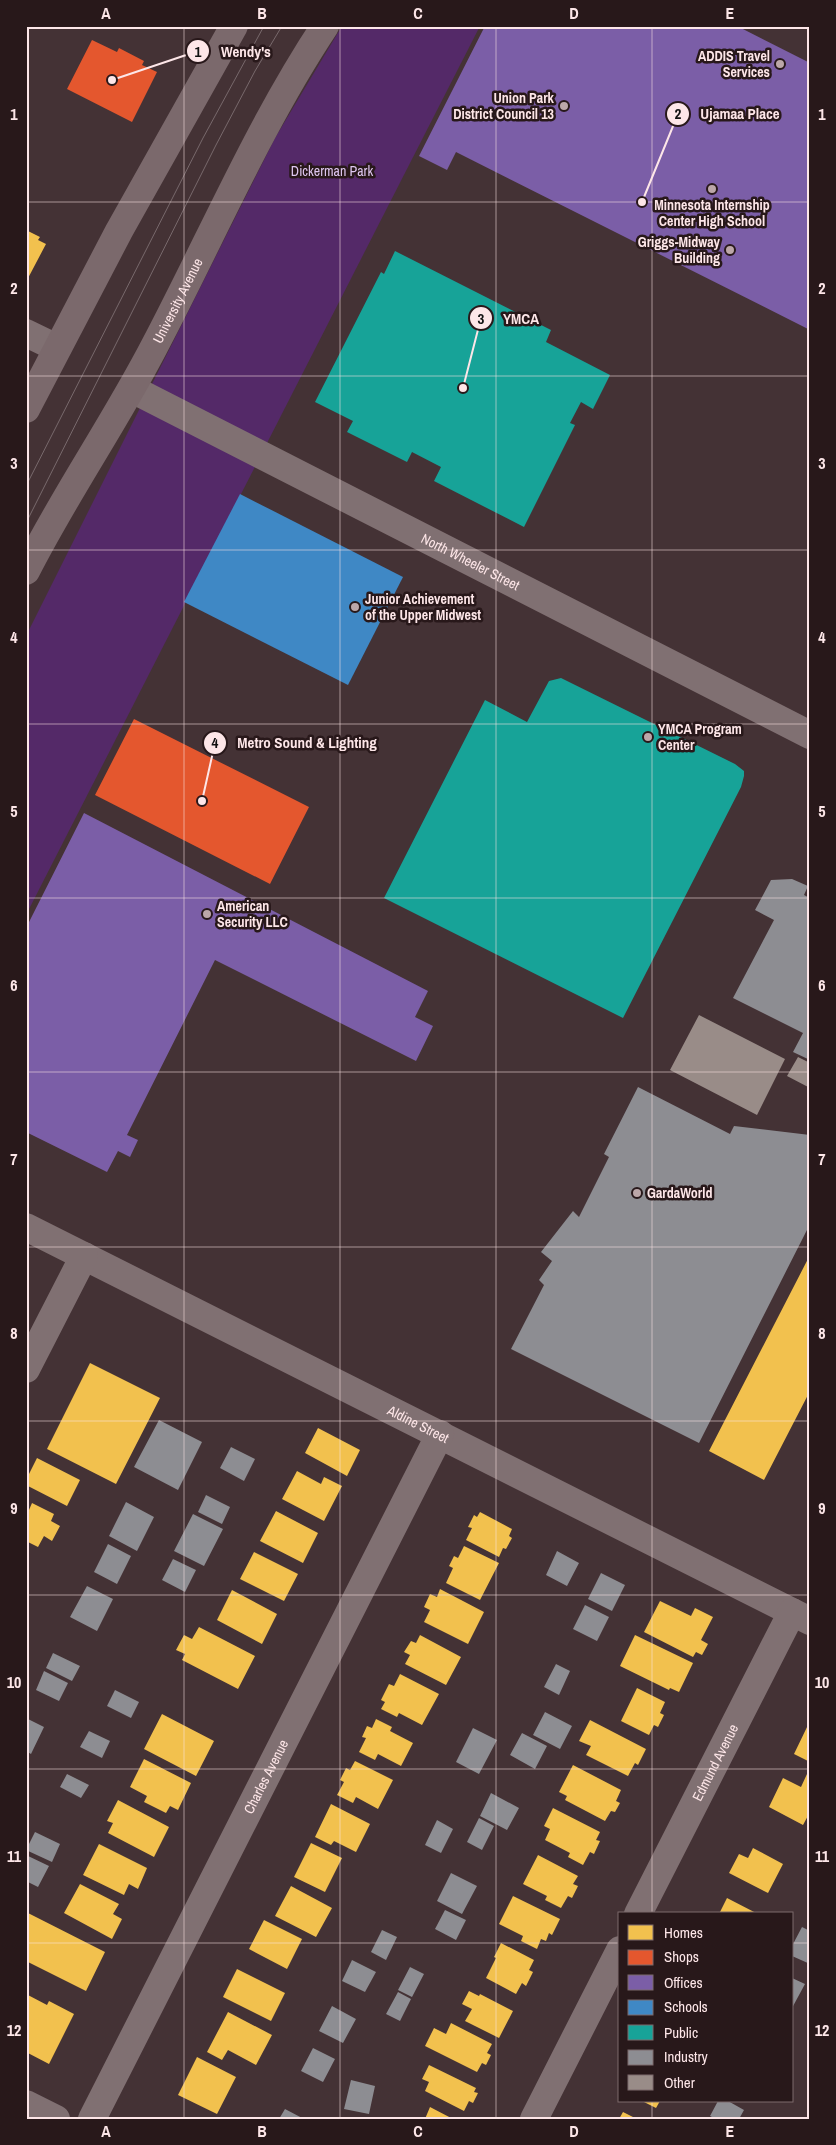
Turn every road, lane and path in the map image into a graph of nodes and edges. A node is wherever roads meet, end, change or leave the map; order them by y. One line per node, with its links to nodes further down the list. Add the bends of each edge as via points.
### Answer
1 (234, 26): 4 (main road)
2 (325, 26): 5 (main road, University Avenue, via 271,118)
3 (26, 333): 4 (street)
4 (57, 348): 6 (main road)
5 (132, 389): 7 (main road, University Avenue); 8 (street, North Wheeler Street)
6 (26, 409)
7 (26, 571)
8 (810, 735)
9 (26, 1227): 10 (street, Aldine Street)
10 (84, 1256): 11 (street); 12 (street, Aldine Street)
11 (26, 1369)
12 (440, 1434): 13 (street, Aldine Street); 18 (street, Charles Avenue)
13 (801, 1616): 14 (street, Edmund Avenue)
14 (639, 1912)
15 (618, 1954): 19 (street)
16 (26, 2104): 17 (street)
17 (56, 2119)
18 (92, 2119)
19 (534, 2119)

